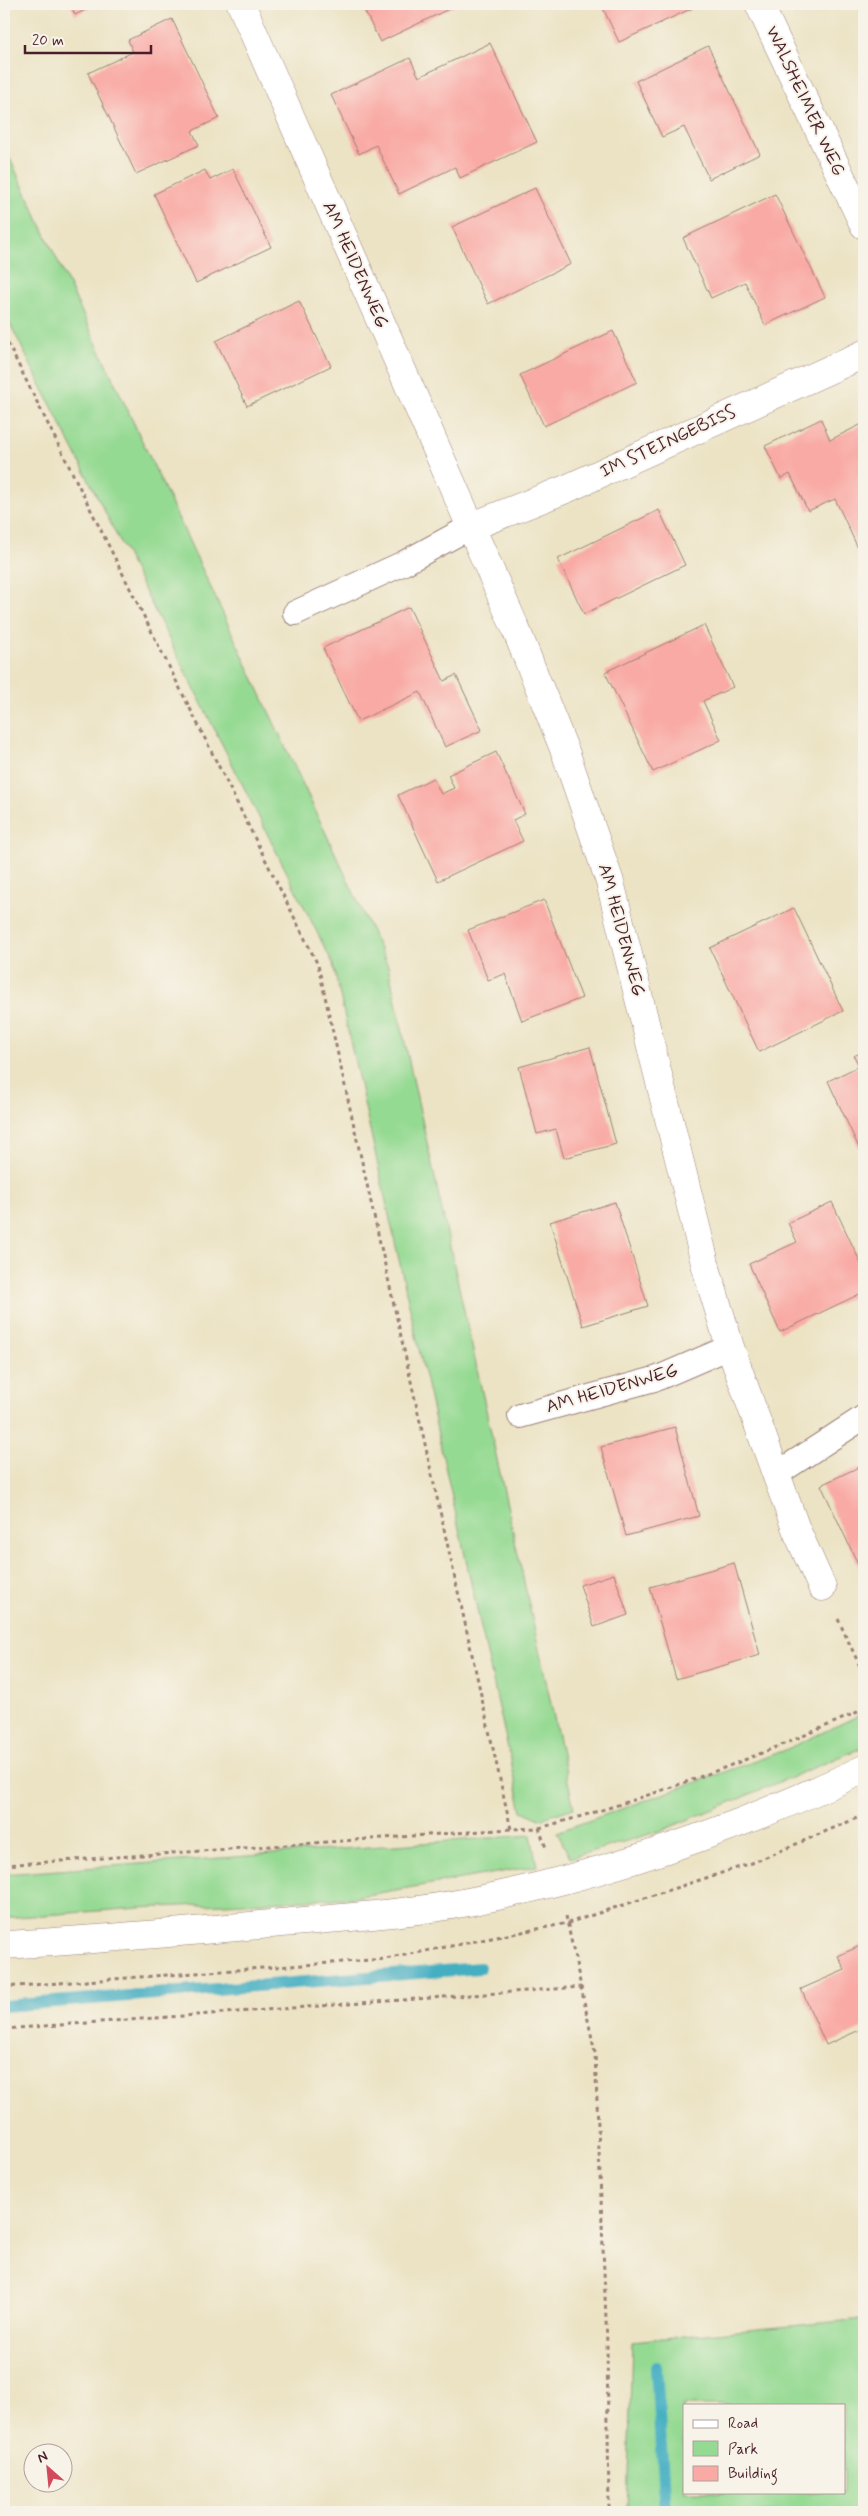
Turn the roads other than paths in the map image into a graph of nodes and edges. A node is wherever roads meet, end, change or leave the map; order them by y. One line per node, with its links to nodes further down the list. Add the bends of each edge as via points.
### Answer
1 (241, 4): 5 (street, AM HEIDENWEG)
2 (759, 4): 3 (street, WALSHEIMER WEG)
3 (864, 225)
4 (864, 354): 5 (street, IM STEINGEBISS, via 566,489)
5 (470, 527): 6 (lane, via 404,563); 7 (street, AM HEIDENWEG, via 544,696 610,882 705,1262)
6 (296, 613)
7 (730, 1347): 8 (lane, AM HEIDENWEG, via 658,1378); 10 (street, AM HEIDENWEG)
8 (520, 1416)
9 (864, 1416): 10 (lane)
10 (776, 1476): 11 (street, AM HEIDENWEG)
11 (822, 1587)
12 (864, 1769): 13 (street, via 750,1820 662,1851 557,1883 471,1902 384,1914 116,1939)
13 (4, 1945)

